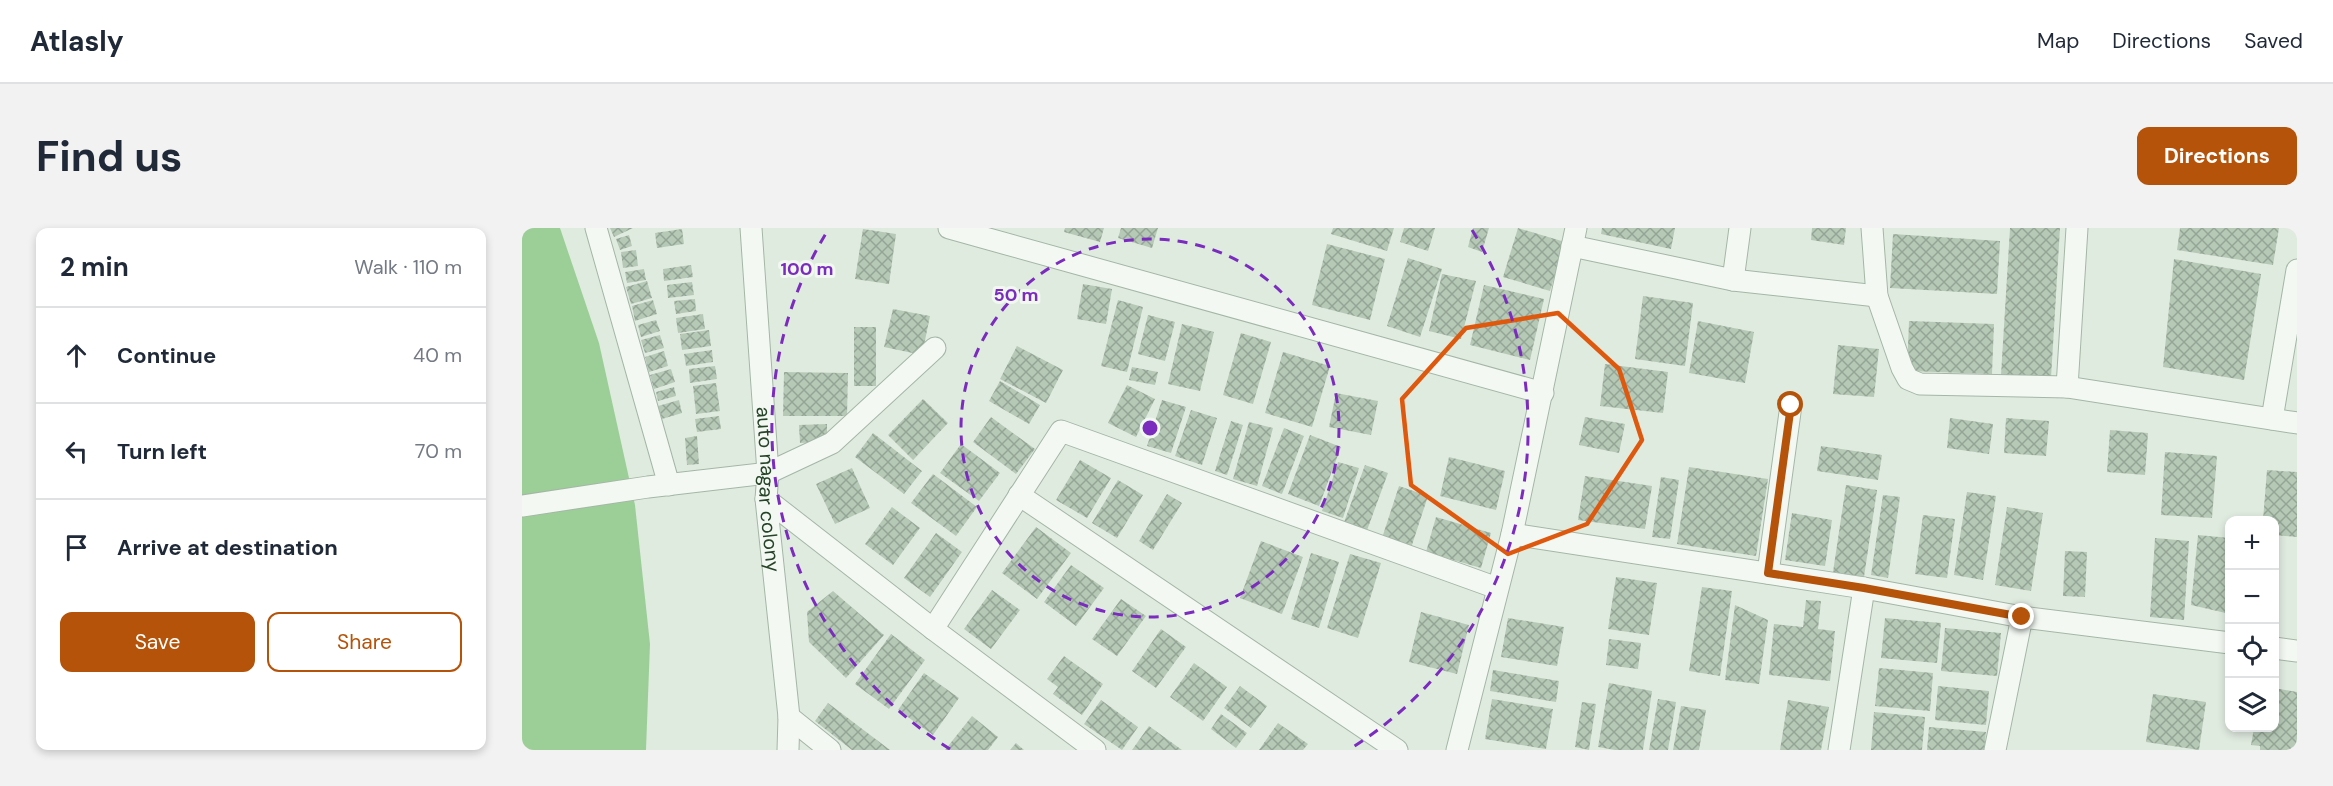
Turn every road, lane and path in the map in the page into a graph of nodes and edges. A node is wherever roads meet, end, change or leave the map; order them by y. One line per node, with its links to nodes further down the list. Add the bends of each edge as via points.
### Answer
1 (596, 228): 18 (street)
2 (751, 228): 17 (street, auto nagar colony)
3 (949, 228): 13 (street)
4 (1740, 228): 9 (street)
5 (1872, 228): 10 (street)
6 (2077, 228): 12 (street)
7 (1574, 237): 9 (street); 13 (street)
8 (2297, 270): 15 (street)
9 (1733, 280): 10 (street)
10 (1877, 296): 12 (street, via 1908,379 1920,384)
11 (935, 348): 17 (street, via 832,443)
12 (2067, 387): 15 (street)
13 (1543, 393): 22 (street)
14 (1791, 405): 23 (street)
15 (2272, 418): 16 (street)
16 (2297, 423)
17 (768, 473): 18 (street); 20 (street, auto nagar colony)
18 (658, 486): 21 (street)
19 (1019, 495): 24 (street, via 1060,431); 27 (street); 35 (street)
20 (766, 499): 27 (street); 31 (street, auto nagar colony)
21 (522, 506)
22 (1512, 534): 23 (street); 24 (street)
23 (1768, 573): 25 (street)
24 (1497, 588): 36 (street)
25 (1864, 588): 26 (street); 37 (street)
26 (2022, 617): 28 (street); 38 (street)
27 (933, 629): 34 (street)
28 (2225, 642)
29 (2279, 649): 30 (street)
30 (2297, 651)
31 (789, 717): 32 (street, auto nagar colony); 33 (street)
32 (788, 750)
33 (830, 750)
34 (1095, 750)
35 (1397, 750)
36 (1457, 750)
37 (1839, 750)
38 (1995, 750)

